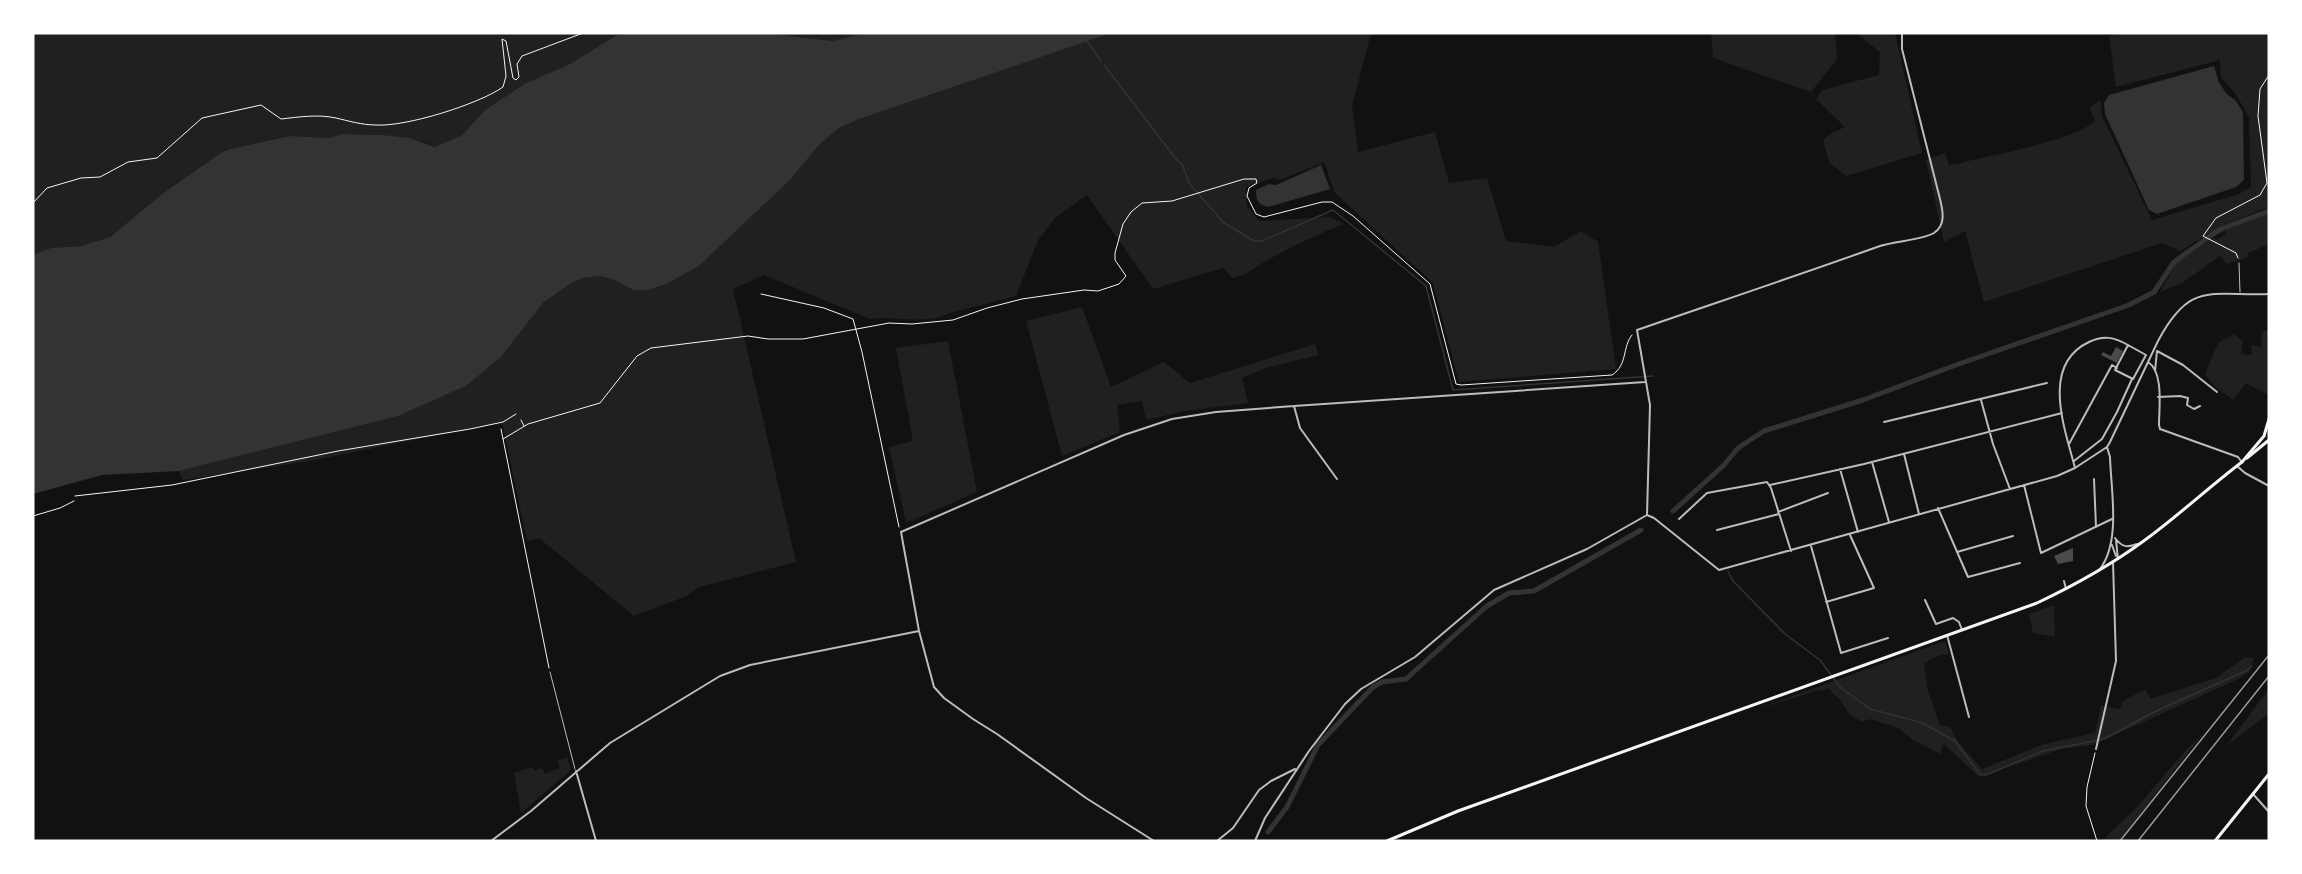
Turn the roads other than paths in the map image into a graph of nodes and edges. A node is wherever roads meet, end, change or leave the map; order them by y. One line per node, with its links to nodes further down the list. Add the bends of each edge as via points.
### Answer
1 (1902, 33): 13 (street, via 1902,49 1940,199 1943,218 1939,228 1928,235 1882,246 1637,330)
2 (2239, 263): 3 (lane)
3 (2240, 294): 4 (street); 7 (street, via 2187,301 2165,326)
4 (2269, 294)
5 (2128, 345): 6 (street); 9 (street); 21 (street, via 2105,336 2073,352 2061,374)
6 (2146, 355): 7 (street); 11 (street)
7 (2150, 357): 8 (street)
8 (2148, 362): 10 (street); 12 (street)
9 (2117, 368): 14 (street); 26 (street, via 2112,365)
10 (2155, 371): 16 (street, via 2157,351 2183,365); 17 (street)
11 (2135, 375): 12 (street); 14 (street)
12 (2140, 377): 27 (street)
13 (1645, 378): 19 (street); 44 (street, via 1650,415)
14 (2132, 379): 29 (street, via 2102,439)
15 (2047, 383): 18 (street)
16 (2217, 392)
17 (2158, 397): 20 (street, via 2180,396 2188,398 2187,405 2194,409); 31 (street, via 2160,429 2238,457)
18 (1981, 399): 23 (street); 24 (street)
19 (1294, 406): 36 (street, via 1300,428); 70 (street, via 1172,419 1077,455 901,532)
20 (2200, 406)
21 (2062, 413): 24 (street); 26 (street)
22 (2269, 419): 31 (main road, via 2264,436)
23 (1884, 422)
24 (1990, 431): 28 (street); 40 (street)
25 (2269, 440): 31 (main road)
26 (2069, 444): 29 (street)
27 (2107, 447): 33 (street); 47 (street)
28 (1904, 454): 30 (street); 45 (street)
29 (2073, 461): 33 (street)
30 (1872, 462): 34 (street); 48 (street)
31 (2242, 462): 32 (main road)
32 (2237, 466): 39 (street); 56 (main road)
33 (2075, 468): 38 (street)
34 (1840, 469): 37 (street); 51 (street)
35 (2094, 479): 49 (street)
36 (1337, 480)
37 (1770, 484): 43 (street); 46 (street, via 1707,493)
38 (2024, 485): 40 (street); 49 (street, via 2041,553)
39 (2269, 486)
40 (2010, 489): 42 (street)
41 (1828, 493): 43 (street)
42 (1938, 508): 45 (street); 60 (street)
43 (1778, 513): 50 (street); 59 (street)
44 (1647, 514): 59 (street, via 1719,570); 76 (street, via 1603,541 1504,585 1484,598 1410,661 1353,697 1321,733)
45 (1920, 514): 48 (street)
46 (1679, 519)
47 (2112, 519): 49 (street); 52 (street)
48 (1889, 522): 51 (street)
49 (2096, 527)
50 (1717, 530)
51 (1858, 532): 53 (street)
52 (2113, 532): 55 (street); 57 (street)
53 (1850, 534): 58 (street); 68 (street, via 1874,588)
54 (2013, 536): 60 (street)
55 (2115, 538): 56 (street, via 2127,547); 61 (street)
56 (2147, 539): 61 (main road)
57 (2112, 545): 61 (street); 64 (street)
58 (1811, 546): 59 (street); 68 (street)
59 (1791, 551)
60 (1957, 552): 62 (street, via 1968,577)
61 (2118, 559): 63 (main road)
62 (2020, 562)
63 (2113, 562): 64 (main road); 75 (street, via 2116,661)
64 (2098, 571): 66 (main road)
65 (2064, 581): 66 (street)
66 (2066, 589): 69 (main road)
67 (1925, 600): 69 (street, via 1936,624 1953,618)
68 (1826, 602): 72 (street, via 1841,653)
69 (1962, 630): 71 (main road)
70 (919, 631): 77 (street, via 733,670 618,738); 83 (street, via 930,677 944,698)
71 (1947, 635): 74 (street); 86 (main road, via 1448,815)
72 (1888, 638)
73 (550, 672): 77 (lane)
74 (1969, 717)
75 (2096, 749)
76 (1298, 768): 84 (street, via 1259,790 1233,828); 85 (street, via 1265,818)
77 (576, 771): 81 (street); 82 (street)
78 (2269, 774): 79 (main road)
79 (2253, 794): 80 (street); 87 (main road)
80 (2269, 812)
81 (491, 841)
82 (596, 841)
83 (1154, 841)
84 (1217, 841)
85 (1255, 841)
86 (1387, 841)
87 (2215, 841)

